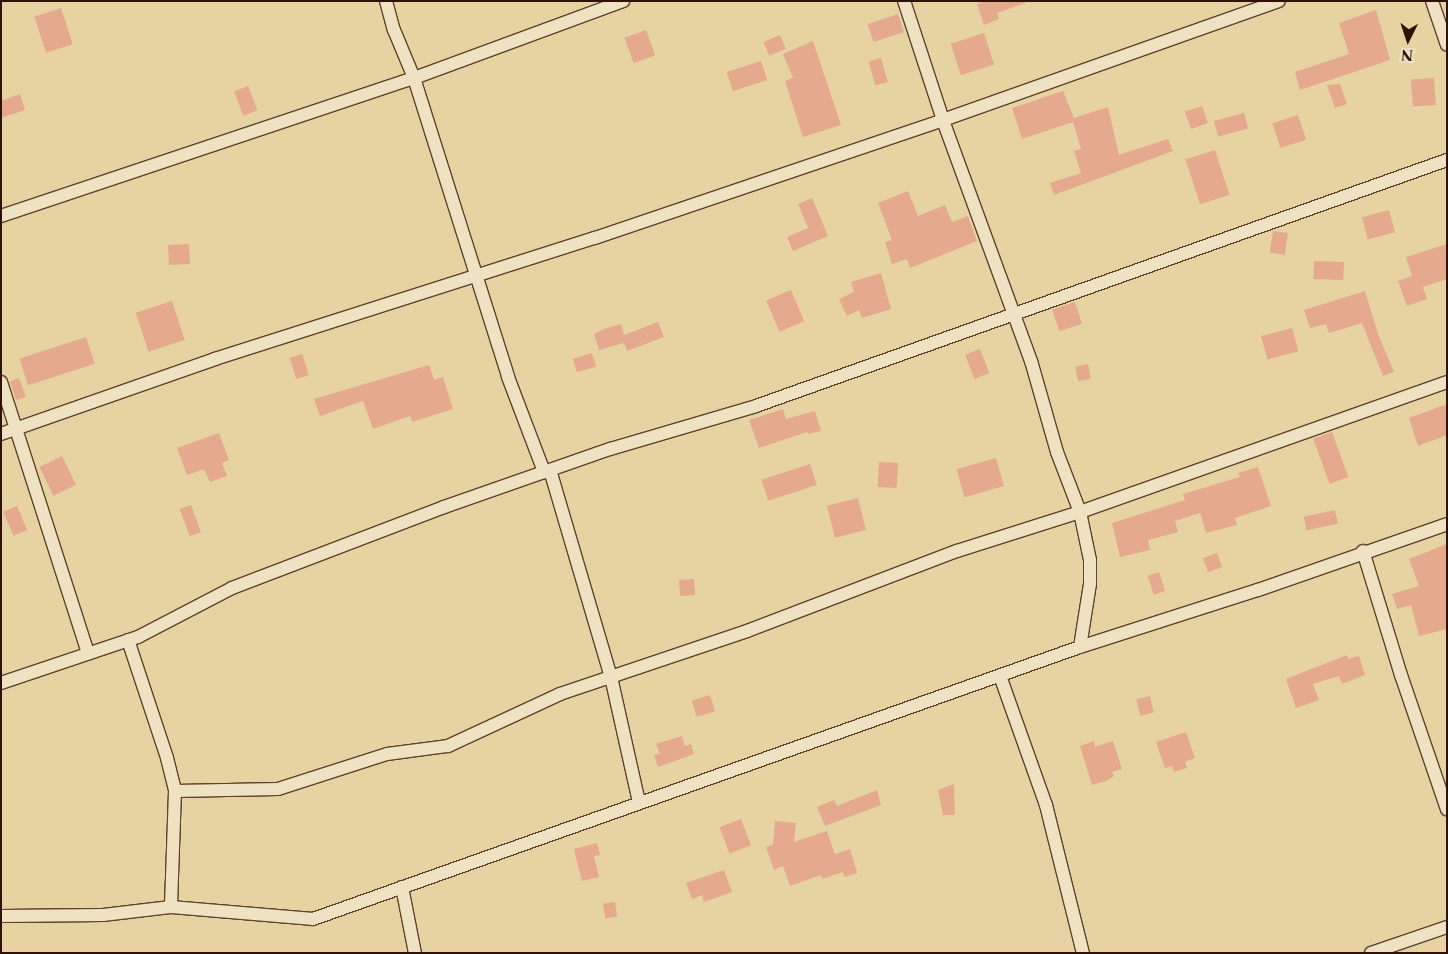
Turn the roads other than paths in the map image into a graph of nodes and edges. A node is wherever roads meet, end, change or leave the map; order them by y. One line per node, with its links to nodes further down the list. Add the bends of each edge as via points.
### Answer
1 (386, 1): 7 (street)
2 (623, 1): 7 (street)
3 (904, 1): 8 (street)
4 (1279, 1): 8 (street)
5 (1432, 1): 6 (street)
6 (1447, 44)
7 (414, 78): 10 (street); 11 (street)
8 (943, 120): 11 (street, via 595,238); 12 (street)
9 (1447, 160): 12 (street)
10 (1, 216)
11 (475, 274): 15 (street, via 215,359); 17 (street, via 508,378)
12 (1013, 315): 17 (street, via 756,406); 18 (street)
13 (1, 382): 15 (street)
14 (1447, 382): 18 (street)
15 (16, 429): 16 (street); 23 (street)
16 (1, 434)
17 (547, 471): 21 (street, via 291,564 232,588); 25 (street)
18 (1080, 512): 22 (street, via 1090,560 1090,584); 25 (street, via 957,551 747,631)
19 (1447, 524): 20 (street)
20 (1364, 552): 22 (street); 29 (street, via 1400,674)
21 (128, 640): 23 (street); 27 (street)
22 (1080, 647): 24 (street)
23 (88, 653): 26 (street)
24 (1000, 676): 28 (street, via 844,729 717,778); 35 (street, via 1046,805)
25 (611, 677): 27 (street, via 512,714 448,746 387,754 278,789); 28 (street)
26 (1, 683)
27 (175, 791): 31 (street)
28 (639, 802): 30 (street)
29 (1447, 809)
30 (402, 887): 31 (street, via 313,919); 34 (street)
31 (171, 907): 32 (street, via 103,915)
32 (1, 916)
33 (1447, 927): 36 (street)
34 (415, 953)
35 (1083, 953)
36 (1371, 953)

